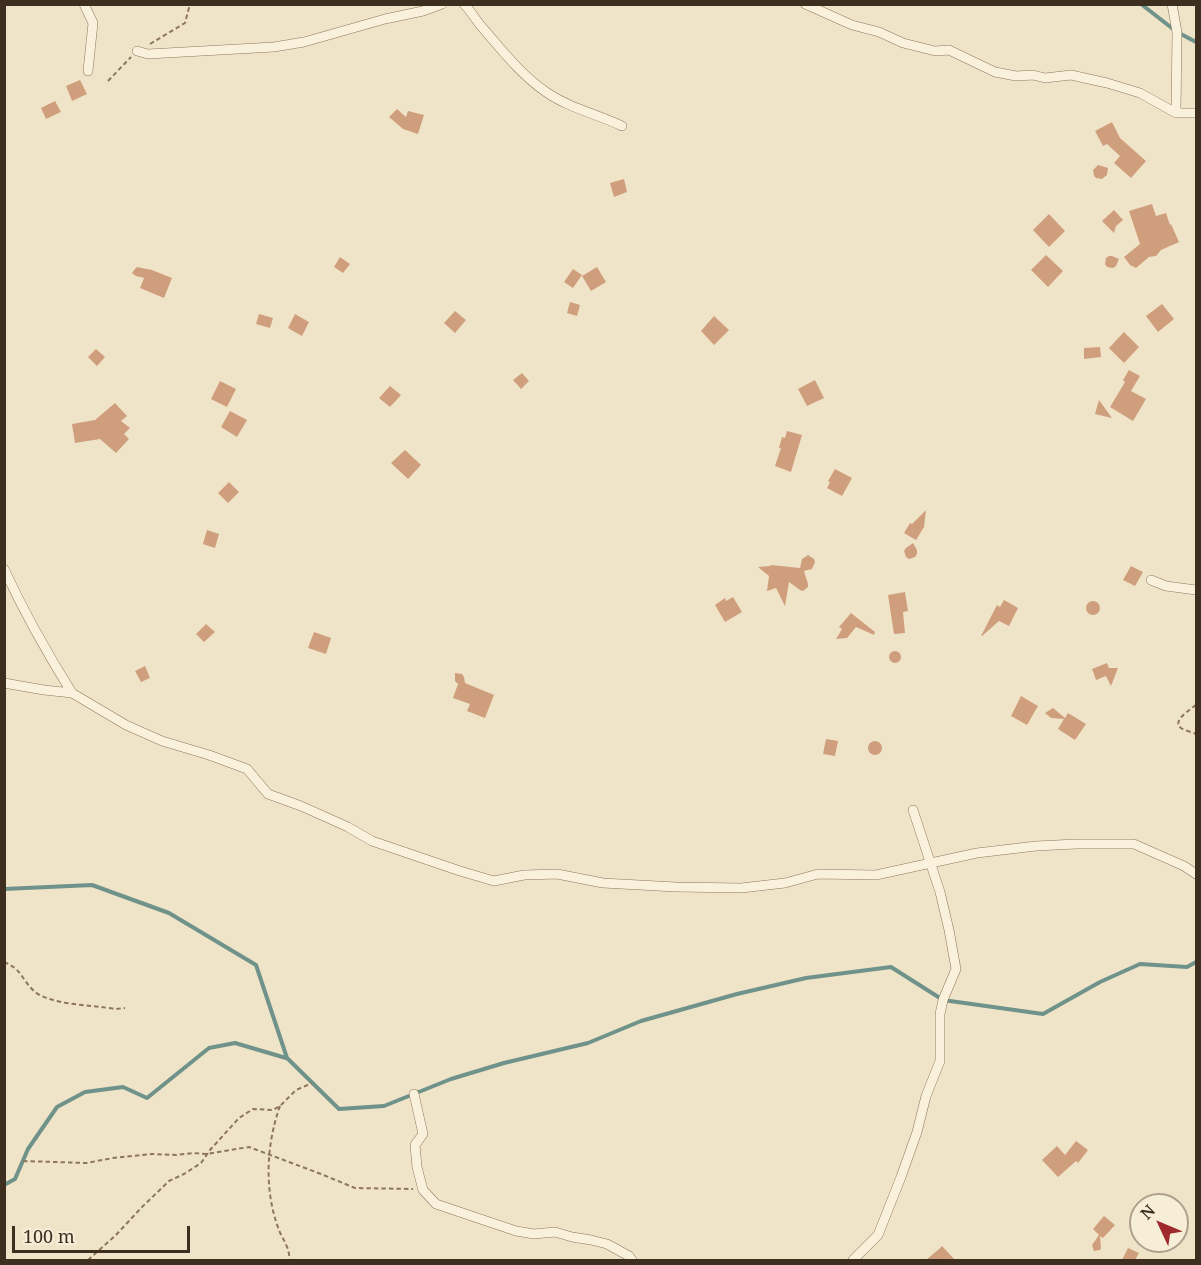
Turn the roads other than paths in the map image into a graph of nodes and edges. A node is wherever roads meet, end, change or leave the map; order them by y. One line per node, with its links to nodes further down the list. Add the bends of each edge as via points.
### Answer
1 (84, 4): 7 (street, via 93,23)
2 (442, 4): 6 (street, via 319,39 274,47 148,54)
3 (464, 4): 10 (street, via 507,57 545,92)
4 (805, 4): 9 (street, via 903,43 935,51 949,50 995,72 1045,78 1071,75 1107,83 1140,93)
5 (1172, 4): 9 (street, via 1177,32)
6 (137, 51)
7 (88, 71)
8 (1197, 112): 9 (street)
9 (1176, 113)
10 (622, 126)
11 (4, 569): 15 (street)
12 (1150, 580): 13 (street)
13 (1197, 590)
14 (4, 683): 15 (street)
15 (72, 693): 17 (street, via 162,741 247,769 268,794 372,841 494,881 557,874 603,883 741,888 786,883 818,874 876,875)
16 (913, 810): 17 (street)
17 (930, 864): 18 (street, via 1036,846 1134,844); 21 (street, via 947,920 956,969 940,1014 940,1061 878,1235)
18 (1197, 874)
19 (414, 1094): 20 (street, via 423,1134 415,1145 417,1167 423,1190 436,1204 516,1232 555,1232 607,1244)
20 (632, 1260)
21 (853, 1260)

